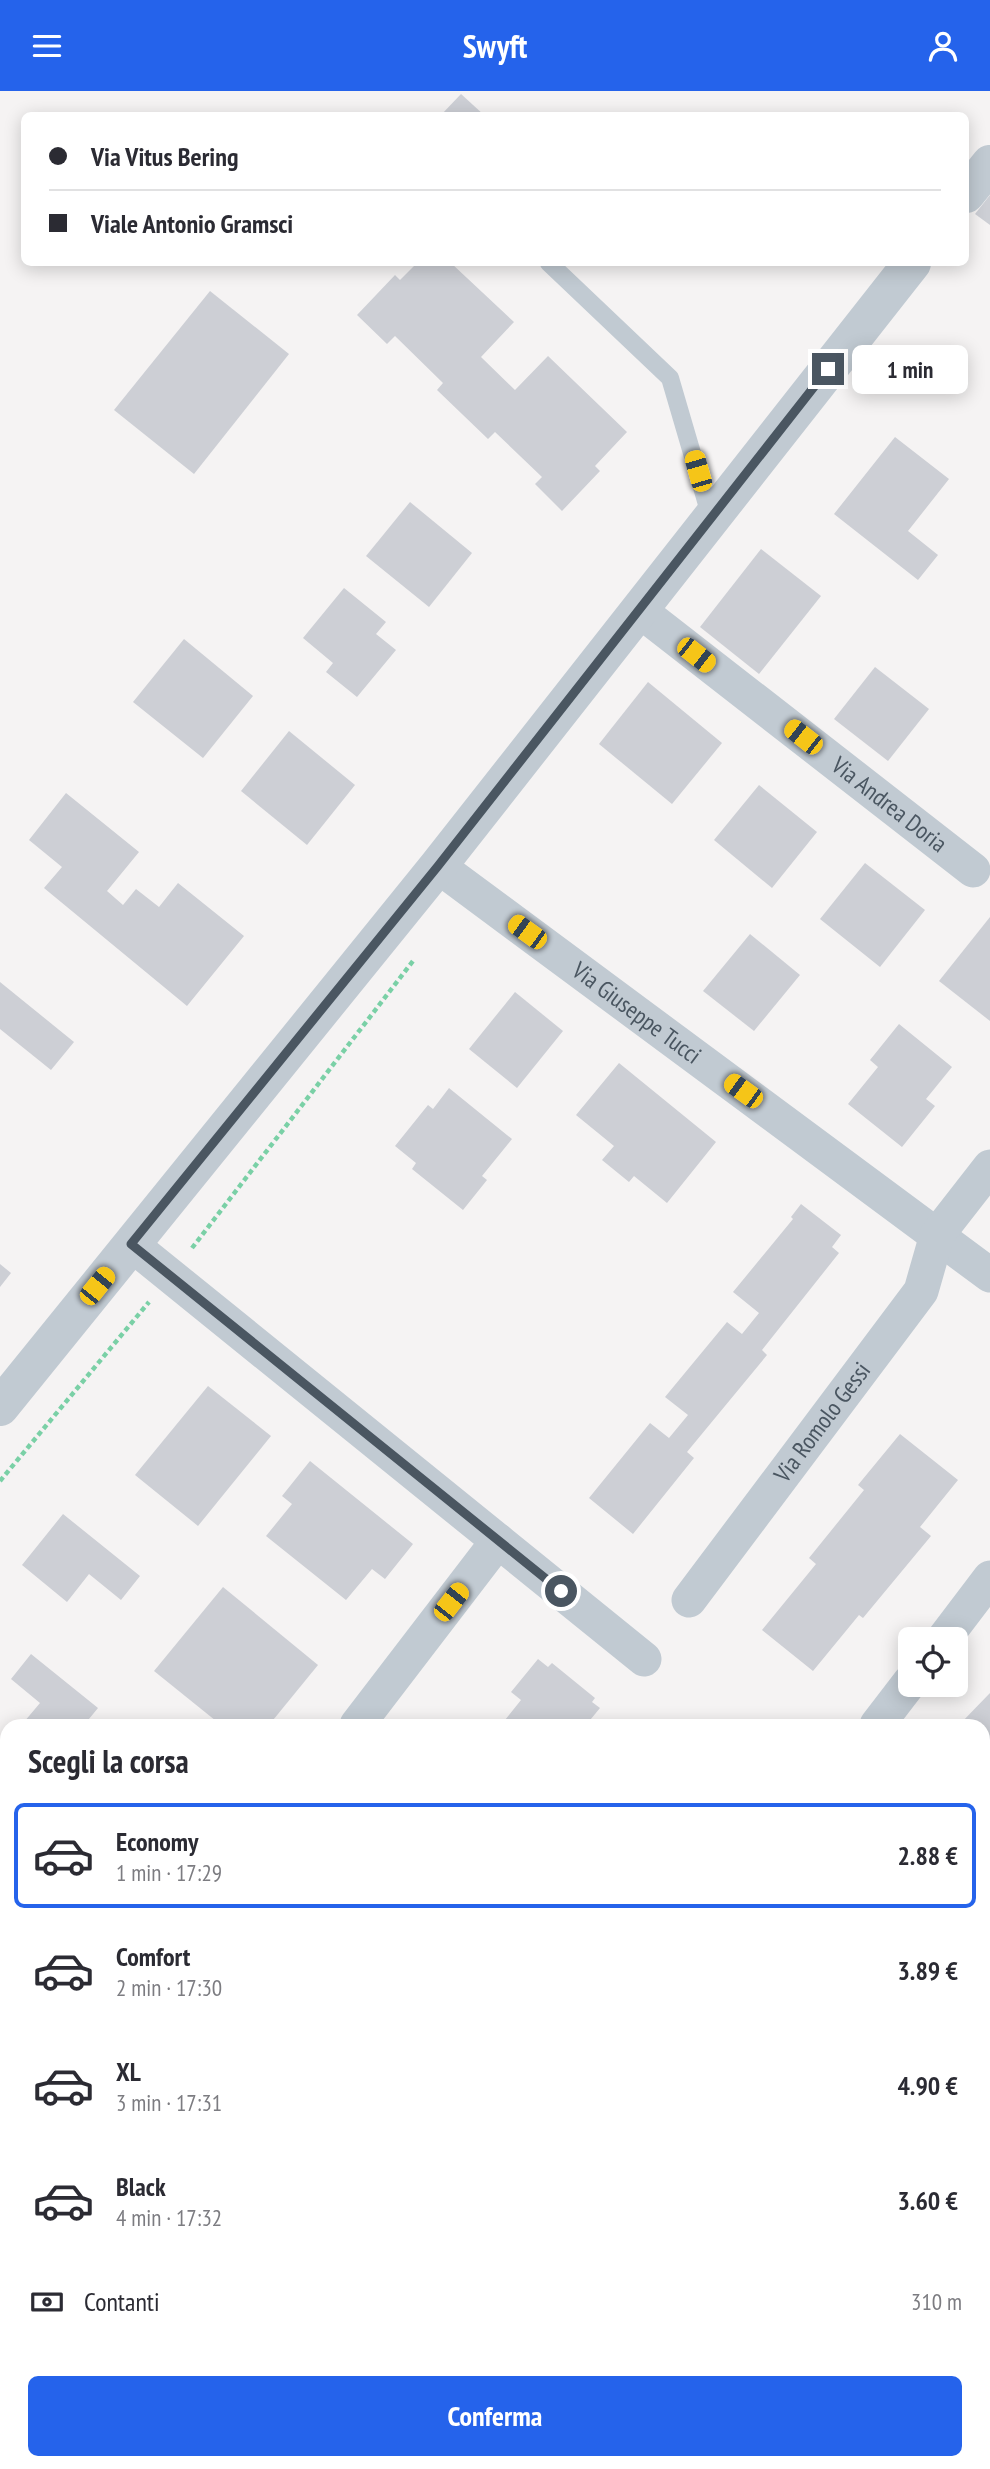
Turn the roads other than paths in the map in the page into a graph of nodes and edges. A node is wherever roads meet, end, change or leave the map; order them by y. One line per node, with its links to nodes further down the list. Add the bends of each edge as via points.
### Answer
1 (990, 164): 2 (street)
2 (969, 190)
3 (552, 266): 5 (lane, via 670,379)
4 (910, 266): 5 (street)
5 (711, 518): 6 (street)
6 (639, 610): 7 (street); 8 (street, Via Andrea Doria)
7 (438, 866): 10 (street, Via Giuseppe Tucci); 11 (street)
8 (973, 870)
9 (990, 1167): 10 (street)
10 (937, 1235): 12 (street, Via Giuseppe Tucci); 16 (street, Via Romolo Gessi, via 921,1291)
11 (131, 1244): 13 (street); 14 (street)
12 (990, 1275)
13 (0, 1407)
14 (498, 1541): 18 (street); 20 (street)
15 (990, 1578): 17 (street)
16 (689, 1599)
17 (953, 1627)
18 (643, 1659)
19 (898, 1697): 21 (street)
20 (362, 1719)
21 (882, 1719)

